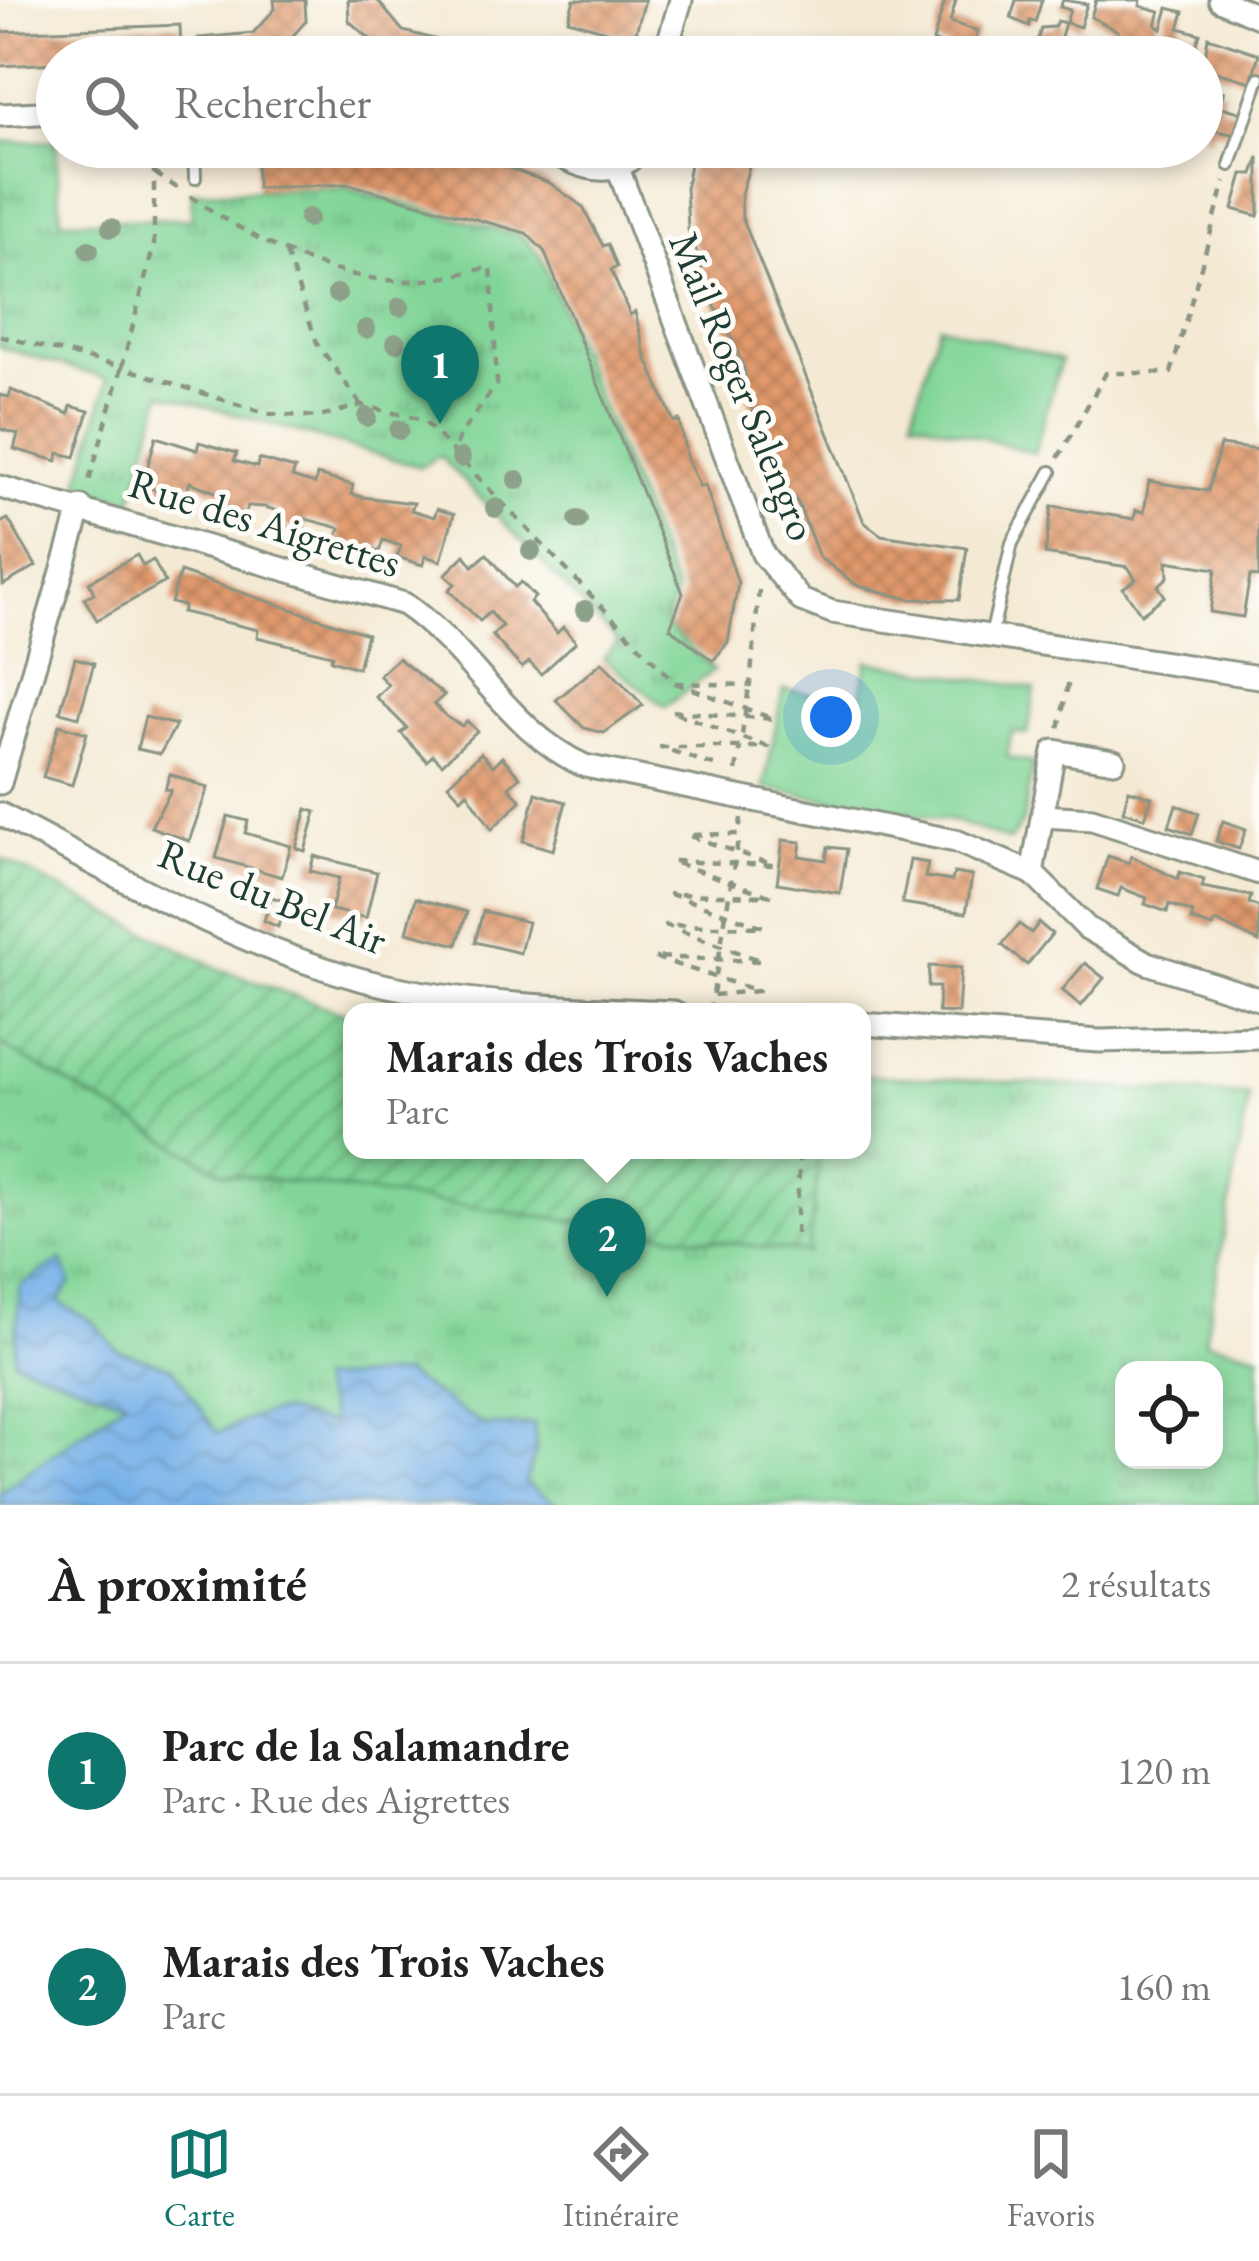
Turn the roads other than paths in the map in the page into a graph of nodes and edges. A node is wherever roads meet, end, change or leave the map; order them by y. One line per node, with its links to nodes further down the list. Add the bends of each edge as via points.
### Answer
1 (681, 0): 4 (street)
2 (1220, 0): 3 (street)
3 (1259, 17)
4 (670, 36)
5 (1259, 78): 8 (lane)
6 (36, 113): 7 (street)
7 (0, 115)
8 (1230, 165)
9 (195, 168): 11 (lane)
10 (618, 168): 15 (street, Mail Roger Salengro, via 763,554 801,600 832,612)
11 (195, 178)
12 (1051, 472): 15 (lane, via 1012,543)
13 (0, 487): 14 (street, Rue des Aigrettes)
14 (81, 507): 18 (street); 21 (street, Rue des Aigrettes, via 404,604 430,621 547,749 585,766 956,841)
15 (990, 640): 16 (street, Mail Roger Salengro)
16 (1259, 677)
17 (1114, 761): 20 (street, via 1054,751)
18 (0, 783)
19 (0, 814): 24 (street, Rue du Bel Air, via 181,906 372,982)
20 (1043, 816): 21 (street); 22 (street, via 1092,819)
21 (1033, 873): 23 (street, via 1087,928 1147,963)
22 (1259, 873)
23 (1259, 999)
24 (492, 1003)
25 (871, 1025): 26 (street, via 1099,1041)
26 (1259, 1037)

